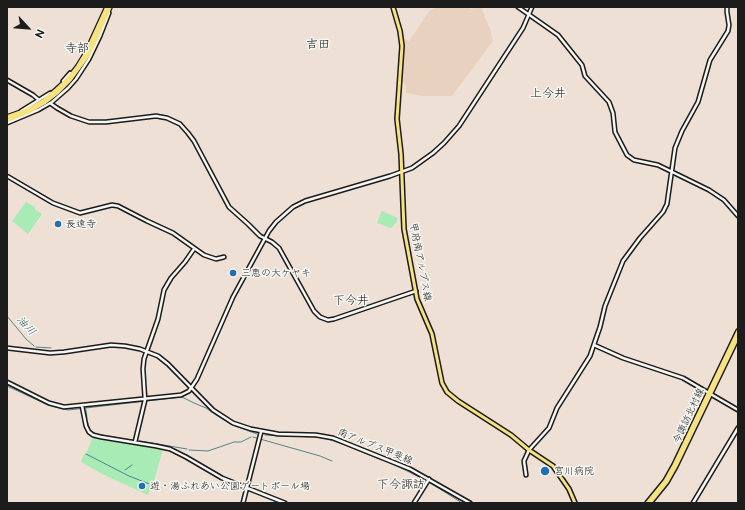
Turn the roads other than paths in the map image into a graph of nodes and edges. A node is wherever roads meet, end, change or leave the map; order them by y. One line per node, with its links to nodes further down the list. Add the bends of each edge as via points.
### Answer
1 (108, 7): 8 (street, via 76,66 56,88); 9 (street, via 94,48 76,79); 10 (highway, via 89,54 70,80 44,103 28,112)
2 (393, 7): 13 (main road, 甲府南アルプス線, via 402,46 397,115)
3 (518, 7): 6 (street)
4 (532, 7): 6 (street)
5 (728, 7): 12 (street, via 728,31 710,60 698,102 675,148)
6 (529, 15): 12 (street, via 558,35 582,65 586,76 609,102 615,132 627,155 634,160 654,163); 13 (street, via 454,132 433,153 412,168)
7 (7, 80): 8 (street)
8 (39, 100): 10 (street)
9 (50, 103): 11 (street); 16 (street, via 71,116 89,122 156,116 176,122 194,141 229,207)
10 (7, 118)
11 (7, 123)
12 (671, 170): 15 (street, via 718,196); 22 (street, via 666,206 623,261 605,306)
13 (401, 172): 16 (street, via 298,204 281,217); 19 (main road, 甲府南アルプス線, via 404,229)
14 (7, 176): 17 (street, via 53,203 80,213 112,205 120,206 169,231)
15 (738, 216)
16 (264, 239): 19 (street, via 278,248 314,311 325,319 338,318); 26 (street, via 233,297)
17 (194, 249): 18 (street, via 210,258); 24 (street, via 166,286 158,319)
18 (224, 257)
19 (416, 291): 34 (main road, 甲府南アルプス線, via 432,334 444,388)
20 (738, 330): 27 (main road, 今諏訪北村線)
21 (738, 336): 27 (main road, 今諏訪北村線)
22 (594, 345): 27 (street, via 623,358 676,375); 34 (street, via 587,361 557,408 549,428)
23 (7, 348): 24 (street, 南アルプス甲斐線, via 50,353 116,345)
24 (146, 350): 26 (street, 南アルプス甲斐線, via 168,364); 28 (street, via 143,368)
25 (7, 382): 29 (street, via 58,406)
26 (192, 388): 28 (street, via 181,396); 32 (street, 南アルプス甲斐線, via 220,415 240,426)
27 (710, 393): 30 (street); 43 (main road, 今諏訪北村線, via 670,473); 44 (main road, 今諏訪北村線, via 674,470)
28 (145, 400): 29 (street); 33 (street)
29 (82, 406): 33 (street, via 86,426 92,435)
30 (738, 410)
31 (738, 428): 45 (street)
32 (261, 432): 36 (street, 南アルプス甲斐線, via 333,438); 37 (street)
33 (135, 442): 37 (street, via 175,451 222,478)
34 (529, 450): 35 (street, via 524,461); 42 (main road, 甲府南アルプス線, via 553,466)
35 (526, 475)
36 (429, 479): 40 (street); 41 (street, 南アルプス甲斐線)
37 (246, 488): 38 (street); 39 (street)
38 (242, 503)
39 (285, 503)
40 (414, 503)
41 (470, 503)
42 (575, 503)
43 (646, 503)
44 (650, 503)
45 (693, 503)

